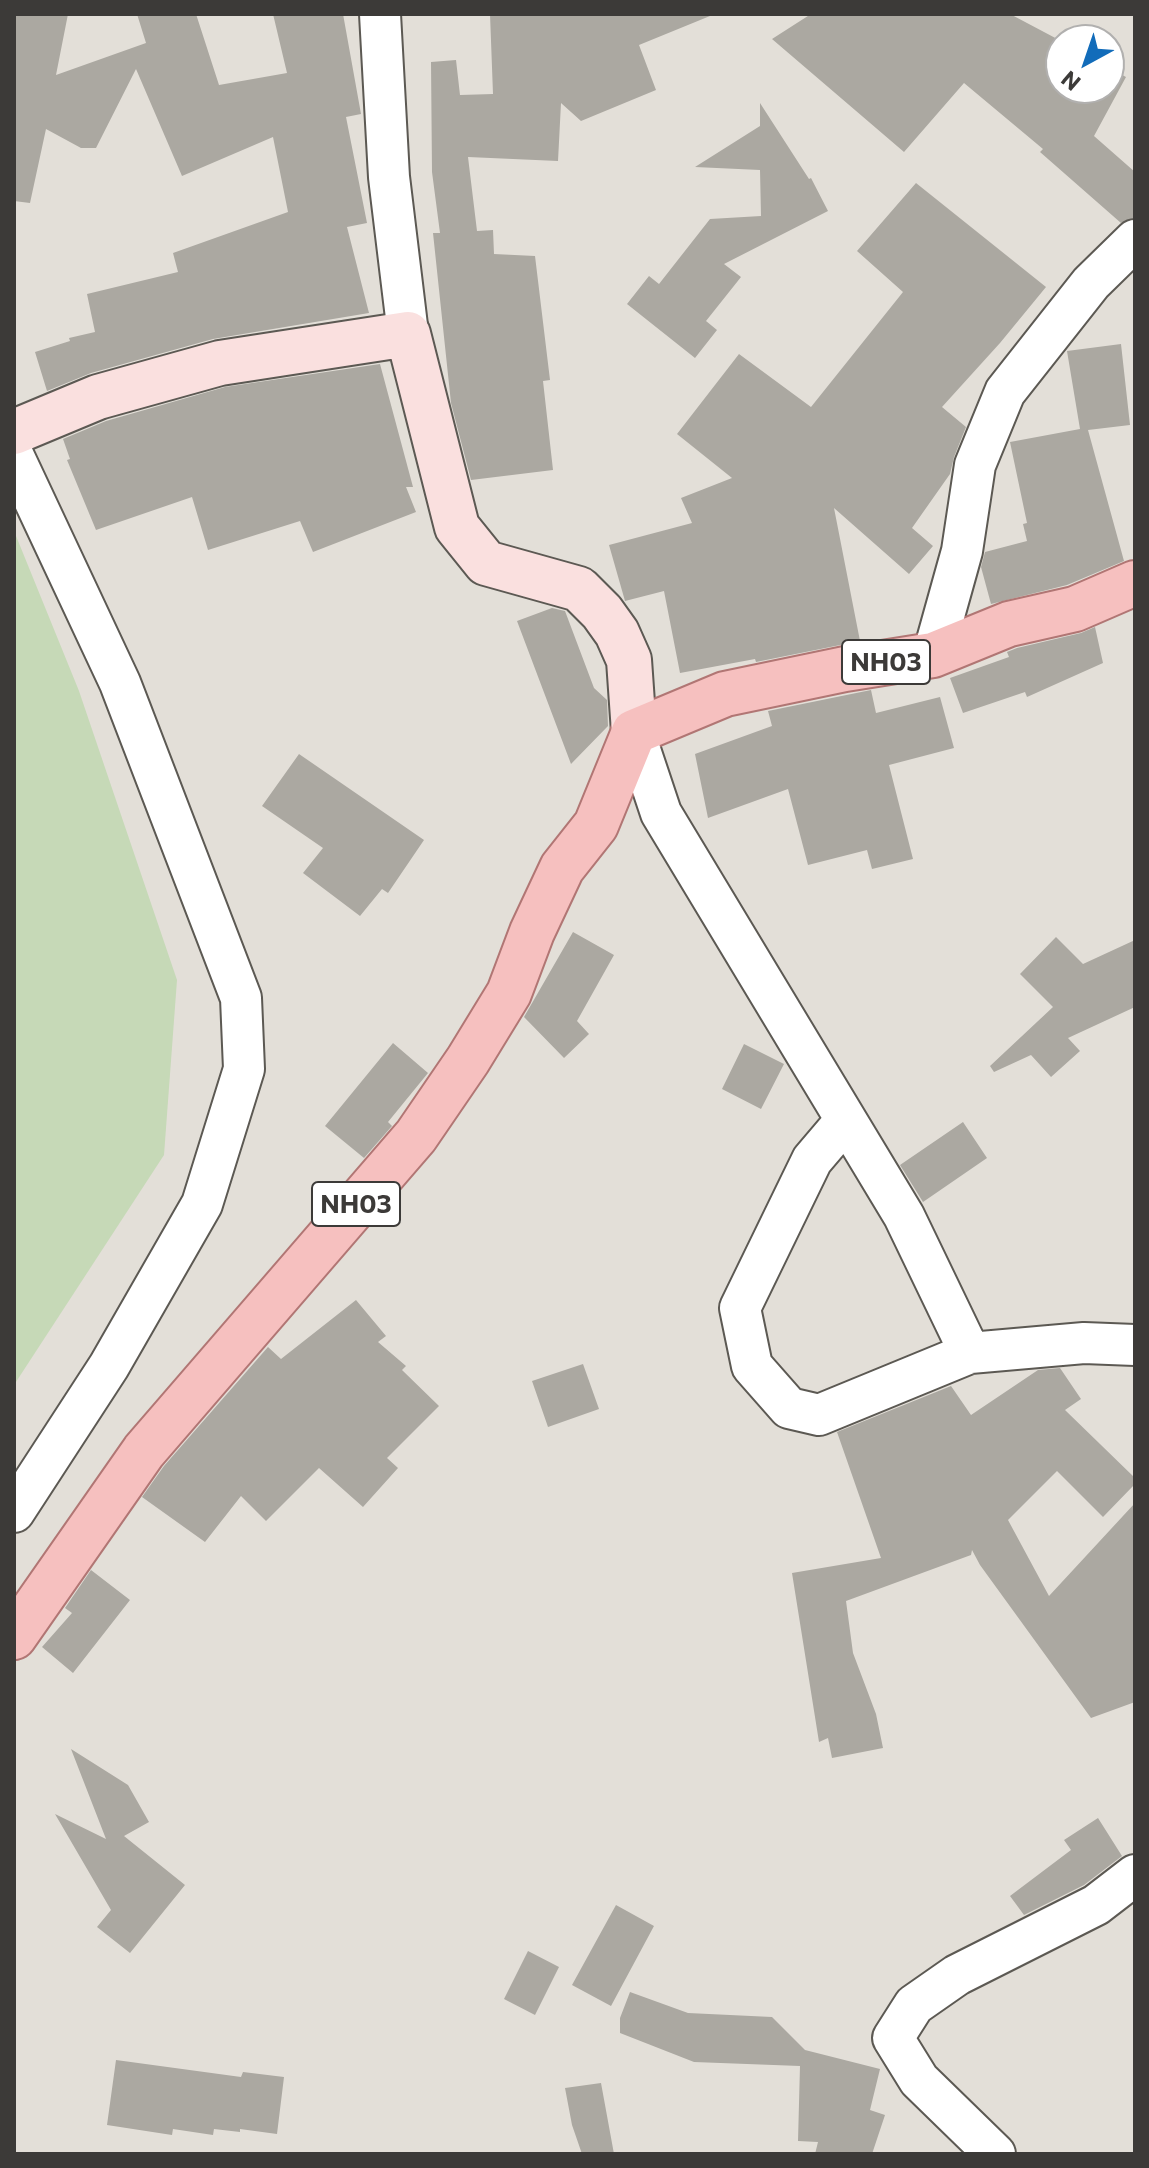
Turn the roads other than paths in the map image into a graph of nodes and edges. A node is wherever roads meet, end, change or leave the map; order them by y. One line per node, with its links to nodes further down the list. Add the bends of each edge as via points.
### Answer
1 (380, 14): 3 (street, via 389,177)
2 (1135, 240): 7 (street, via 1091,283 1005,392 975,465 962,551)
3 (408, 334): 4 (main road, via 220,363 98,397); 8 (main road, via 457,527 486,563 579,589 602,612 629,660)
4 (14, 432)
5 (14, 457): 12 (street, via 120,683 241,998 244,1069 202,1204 109,1366)
6 (1135, 583): 7 (main road, NH03, via 1075,609 1009,624)
7 (933, 655): 8 (main road, NH03, via 725,694)
8 (634, 732): 9 (street, via 661,813); 13 (main road, NH03, via 596,825 562,868 509,993 451,1086 416,1136 144,1451)
9 (846, 1120): 11 (street, via 904,1216); 11 (street, via 812,1160 740,1308 752,1366 789,1408 819,1415)
10 (1135, 1345): 11 (street, via 1084,1343)
11 (970, 1353)
12 (14, 1512)
13 (14, 1637)
14 (1135, 1875): 15 (street, via 1096,1905 957,1975 914,2005 893,2038 919,2080)
15 (995, 2154)

